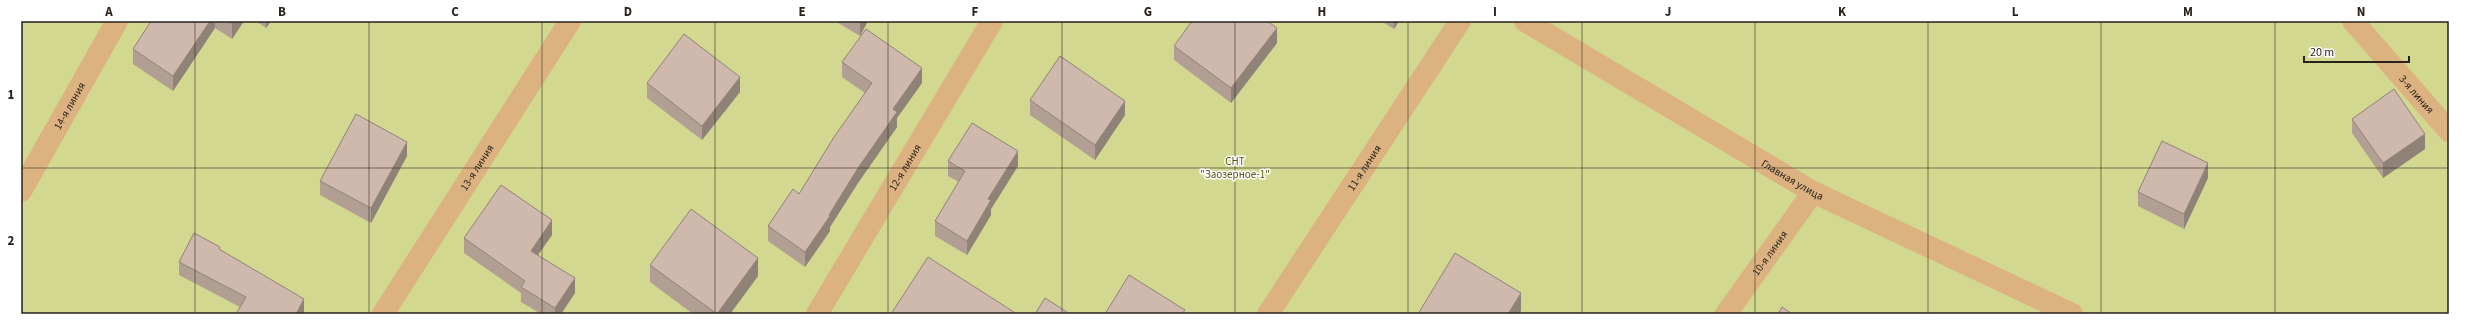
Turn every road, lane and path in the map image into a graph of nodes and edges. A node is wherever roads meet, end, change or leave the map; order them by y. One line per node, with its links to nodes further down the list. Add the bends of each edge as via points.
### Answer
1 (117, 21): 8 (street, 14-я линия)
2 (570, 21): 10 (street, 13-я линия)
3 (992, 21): 11 (street, 12-я линия)
4 (1460, 21): 12 (street, 11-я линия)
5 (1525, 21): 9 (street, Главная улица)
6 (2353, 21): 7 (street, 3-я линия)
7 (2449, 131)
8 (21, 191)
9 (1813, 192): 13 (street, 10-я линия); 14 (street, Главная улица)
10 (383, 314)
11 (817, 314)
12 (1268, 314)
13 (1726, 314)
14 (2072, 314)

